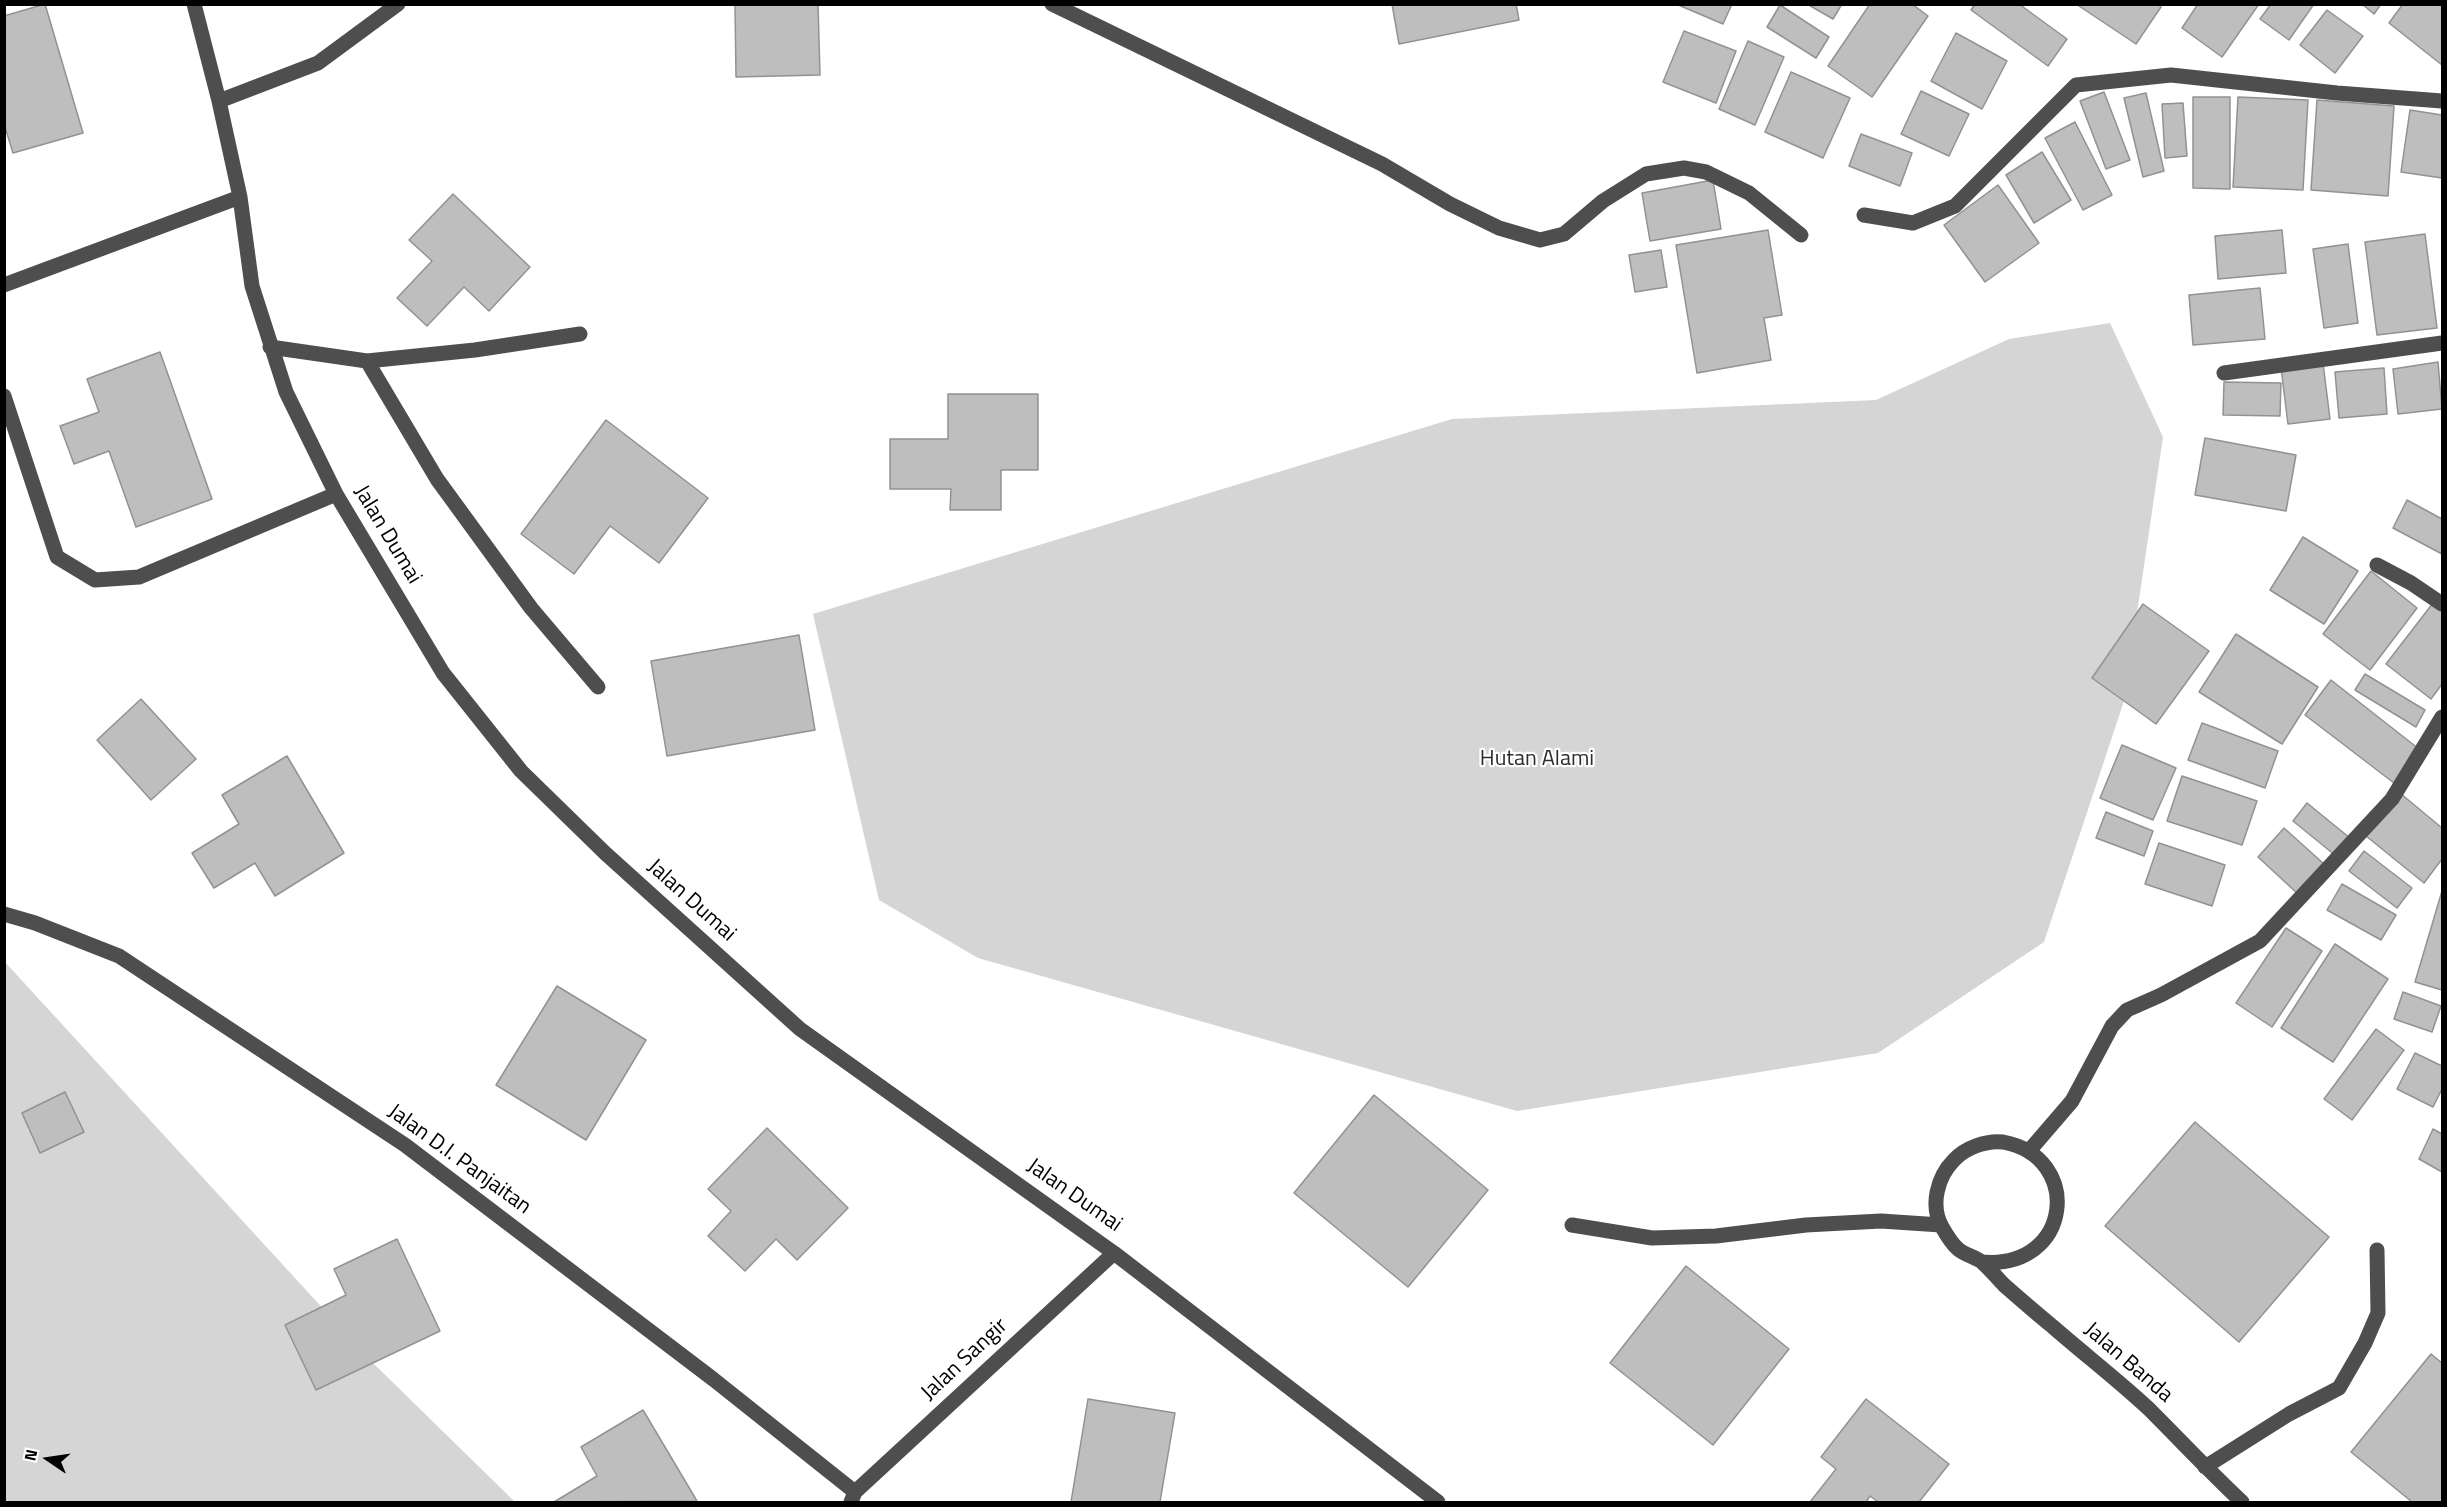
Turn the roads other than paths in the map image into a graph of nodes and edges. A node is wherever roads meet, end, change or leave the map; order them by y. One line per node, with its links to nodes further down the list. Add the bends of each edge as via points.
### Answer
1 (194, 4): 4 (street, Jalan Dumai)
2 (398, 4): 4 (street, via 318,63)
3 (1052, 4): 8 (street, via 1382,164 1450,204 1509,231 1540,240 1564,234 1604,201 1646,174 1684,168 1706,172 1749,193)
4 (219, 100): 6 (street, Jalan Dumai)
5 (2442, 101): 7 (street, via 2171,75 2076,85 1955,206 1913,224)
6 (240, 197): 9 (street); 12 (street, Jalan Dumai, via 252,286)
7 (1864, 215)
8 (1801, 235)
9 (4, 285)
10 (580, 334): 13 (street)
11 (2442, 343): 14 (street)
12 (270, 347): 13 (street); 16 (street, Jalan Dumai, via 286,392)
13 (368, 362): 19 (street, via 437,479 531,608)
14 (2224, 373)
15 (4, 396): 16 (street, via 57,557 95,580 139,578)
16 (336, 494): 26 (street, Jalan Dumai, via 443,673 521,771 605,854 800,1029)
17 (2378, 565): 18 (street)
18 (2442, 604)
19 (598, 687)
20 (2442, 717): 22 (street, via 2392,799 2260,941 2127,1010 2112,1026 2072,1101)
21 (4, 914): 29 (street, Jalan D.I. Panjaitan, via 119,956 405,1145 713,1379)
22 (2029, 1151): 24 (street, via 2002,1142 1984,1143 1954,1160 1937,1191); 27 (street, via 2049,1172 2057,1191 2057,1212 2050,1231 2039,1247 2021,1258 2002,1264)
23 (1572, 1225): 24 (street, via 1652,1238 1881,1221)
24 (1941, 1226): 27 (street, via 1957,1248)
25 (2377, 1250): 28 (street, via 2378,1313 2339,1388)
26 (1114, 1252): 29 (street, Jalan Sangir); 30 (street, Jalan Dumai)
27 (1982, 1262): 28 (street, Jalan Banda, via 2147,1408)
28 (2205, 1467): 31 (street, Jalan Banda)
29 (853, 1498)
30 (1438, 1503)
31 (2242, 1503)

